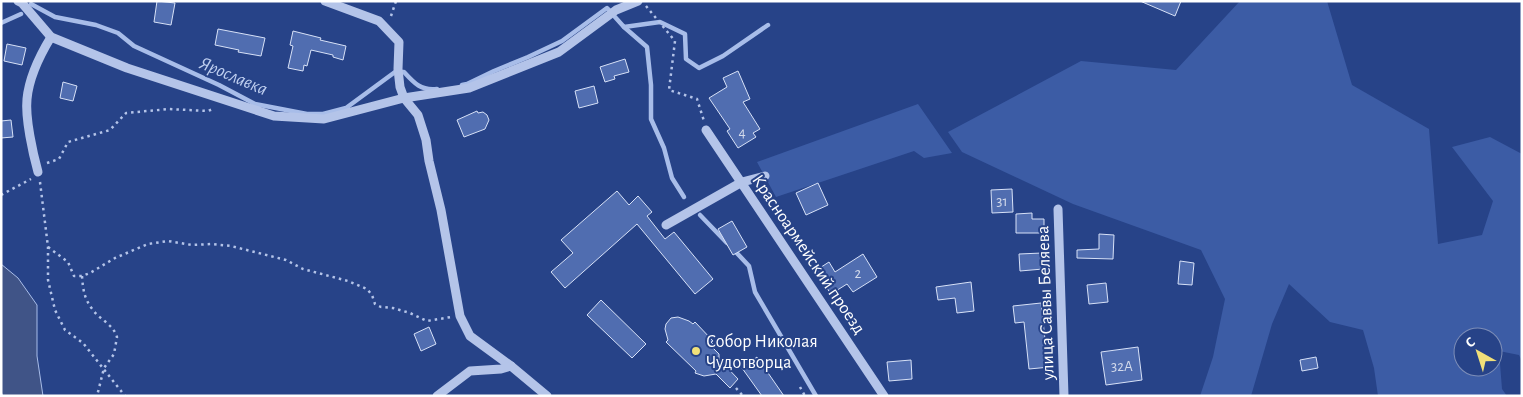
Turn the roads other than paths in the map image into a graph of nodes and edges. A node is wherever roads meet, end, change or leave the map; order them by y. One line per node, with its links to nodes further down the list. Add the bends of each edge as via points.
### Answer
1 (18, 1): 4 (street)
2 (325, 1): 5 (street, via 379,21 400,42 400,87)
3 (638, 1): 5 (street, via 616,10 559,52 469,88)
4 (51, 37): 5 (street, via 127,68 274,116 324,119); 7 (street, via 38,60 27,98 28,124)
5 (404, 98): 12 (street, via 418,115 426,140 460,316 470,336)
6 (706, 130): 9 (street, Красноармейский проезд)
7 (38, 172)
8 (765, 176): 9 (street)
9 (742, 182): 11 (street); 15 (street, Красноармейский проезд)
10 (1058, 209): 16 (street, улица Саввы Беляева)
11 (666, 225)
12 (511, 366): 13 (street, via 470,371); 14 (street)
13 (437, 396)
14 (547, 396)
15 (884, 396)
16 (1064, 396)

